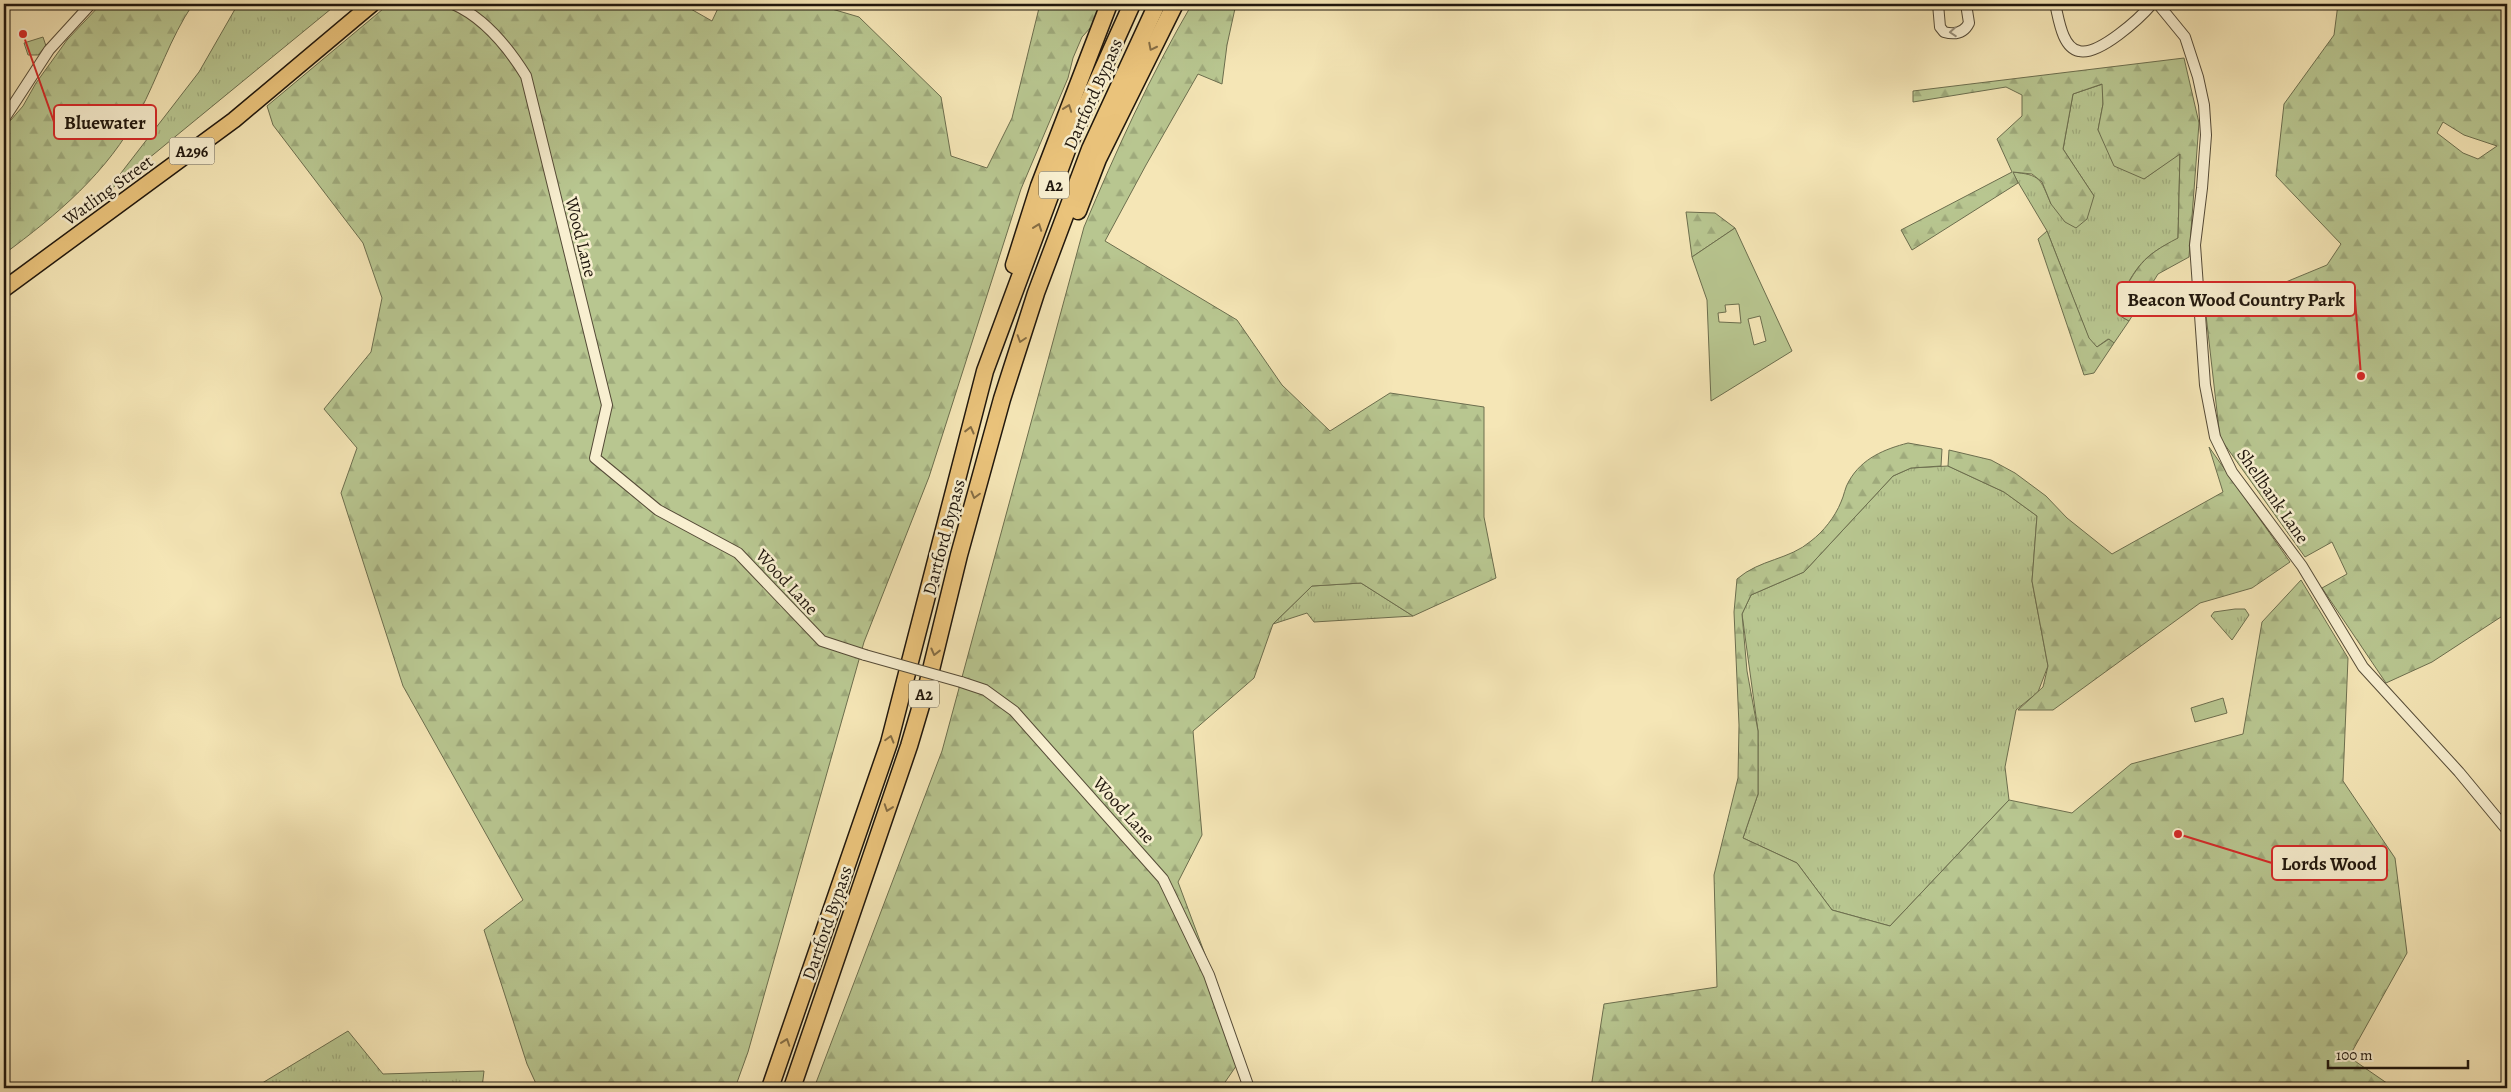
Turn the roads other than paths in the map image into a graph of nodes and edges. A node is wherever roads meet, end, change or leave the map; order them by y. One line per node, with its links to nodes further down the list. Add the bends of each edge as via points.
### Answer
1 (92, 4): 13 (street, via 49,50)
2 (372, 4): 14 (main road, Watling Street / A296, via 234,120)
3 (453, 4): 20 (street, Wood Lane, bridge, via 482,23 510,49 526,76 607,405 595,458 658,510 738,553 822,641 986,690 1014,712 1163,878 1209,975)
4 (1109, 4): 16 (highway, one-way to 4, via 1024,230)
5 (1132, 4): 16 (highway, Dartford Bypass / A2, one-way to 5, via 1070,142)
6 (1156, 4): 15 (highway, Dartford Bypass / A2, via 1090,149)
7 (1175, 4): 15 (highway, A2, one-way to 15, via 1098,159 1060,256)
8 (1938, 4): 9 (street, one-way to 8, via 1969,23 1960,32 1950,34 1940,27)
9 (1966, 4)
10 (2152, 4): 12 (street, via 2117,36 2081,52 2074,49 2064,36)
11 (2158, 4): 17 (street, Shellbank Lane, via 2185,37 2204,105 2204,169 2195,245 2205,386 2215,437 2232,472 2302,566 2363,667)
12 (2056, 8)
13 (4, 119)
14 (4, 289)
15 (1036, 293): 19 (highway, Dartford Bypass / A2, one-way to 19, via 1002,398 909,746)
16 (985, 371): 18 (highway, Dartford Bypass / A2, one-way to 16, via 889,743)
17 (2507, 830)
18 (770, 1088)
19 (792, 1088)
20 (1249, 1088)

